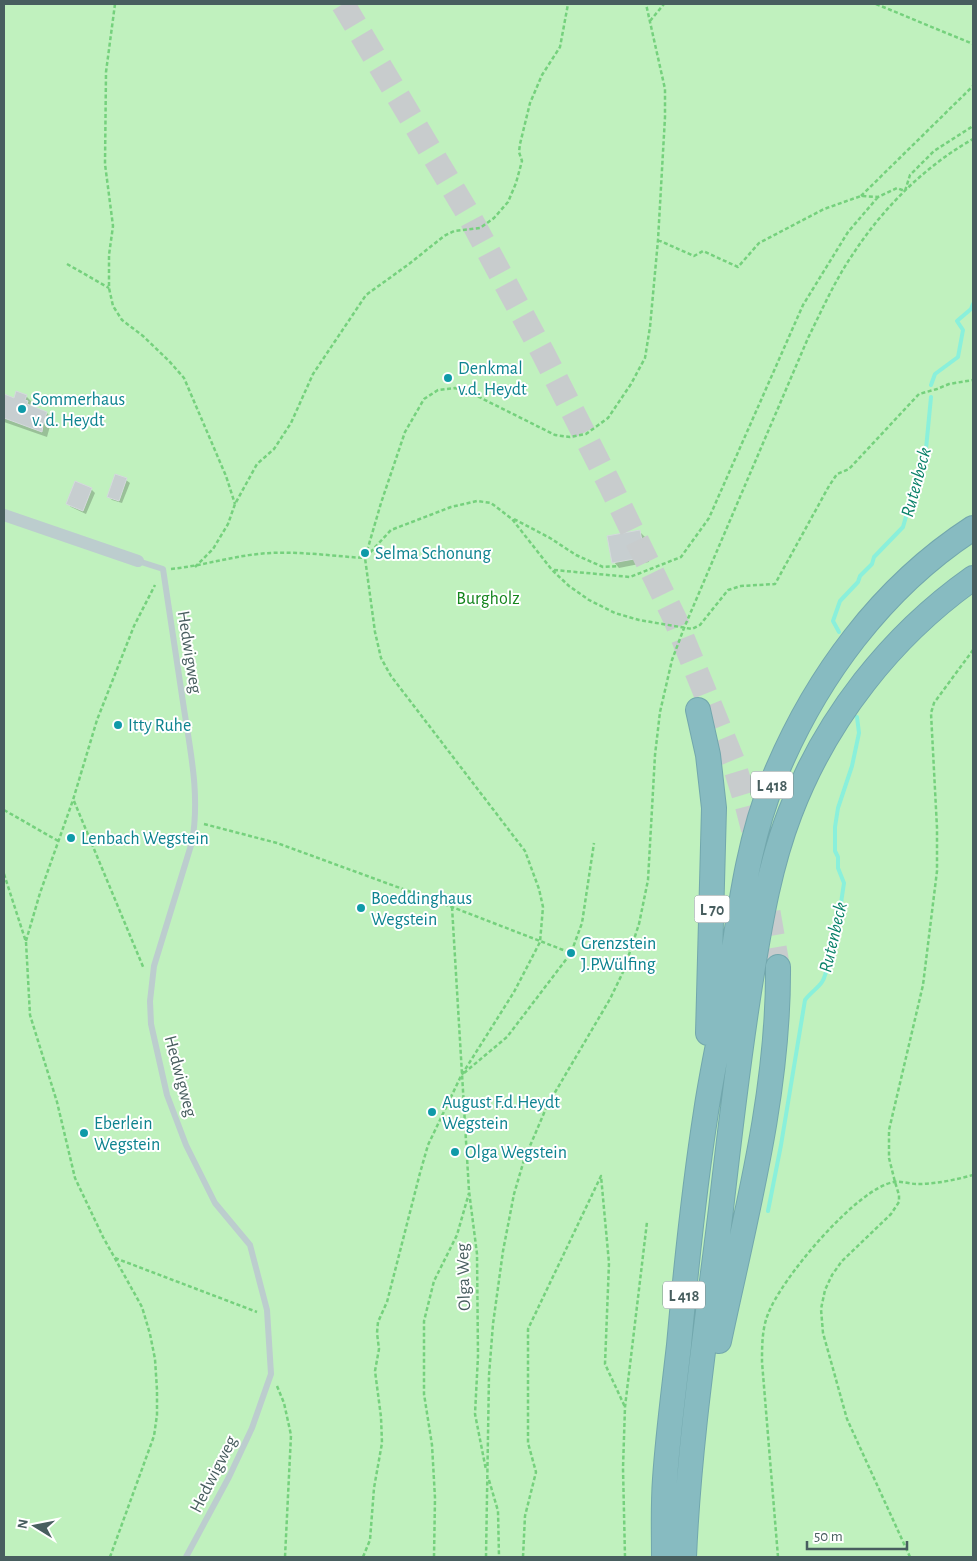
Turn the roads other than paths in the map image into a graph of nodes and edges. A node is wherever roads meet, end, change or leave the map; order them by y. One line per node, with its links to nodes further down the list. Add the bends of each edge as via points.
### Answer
1 (4, 515): 3 (street)
2 (973, 528): 7 (highway, L 418, via 926,562 876,611 834,667 786,751 764,806 747,871)
3 (138, 561): 9 (lane, Hedwigweg, via 163,569 196,793 196,821 151,986 151,1024 167,1095 186,1145 215,1203 250,1245 267,1310 271,1374 252,1428)
4 (973, 578): 8 (highway, L 418, via 906,635 843,712 799,790 777,851 763,903 746,1008)
5 (698, 710): 7 (highway, L 70, via 708,755 714,808)
6 (778, 966): 8 (highway, via 774,1056 760,1148)
7 (706, 1109): 10 (highway, L 418, via 666,1471)
8 (688, 1482): 11 (highway, L 418)
9 (186, 1557)
10 (664, 1557)
11 (684, 1557)

